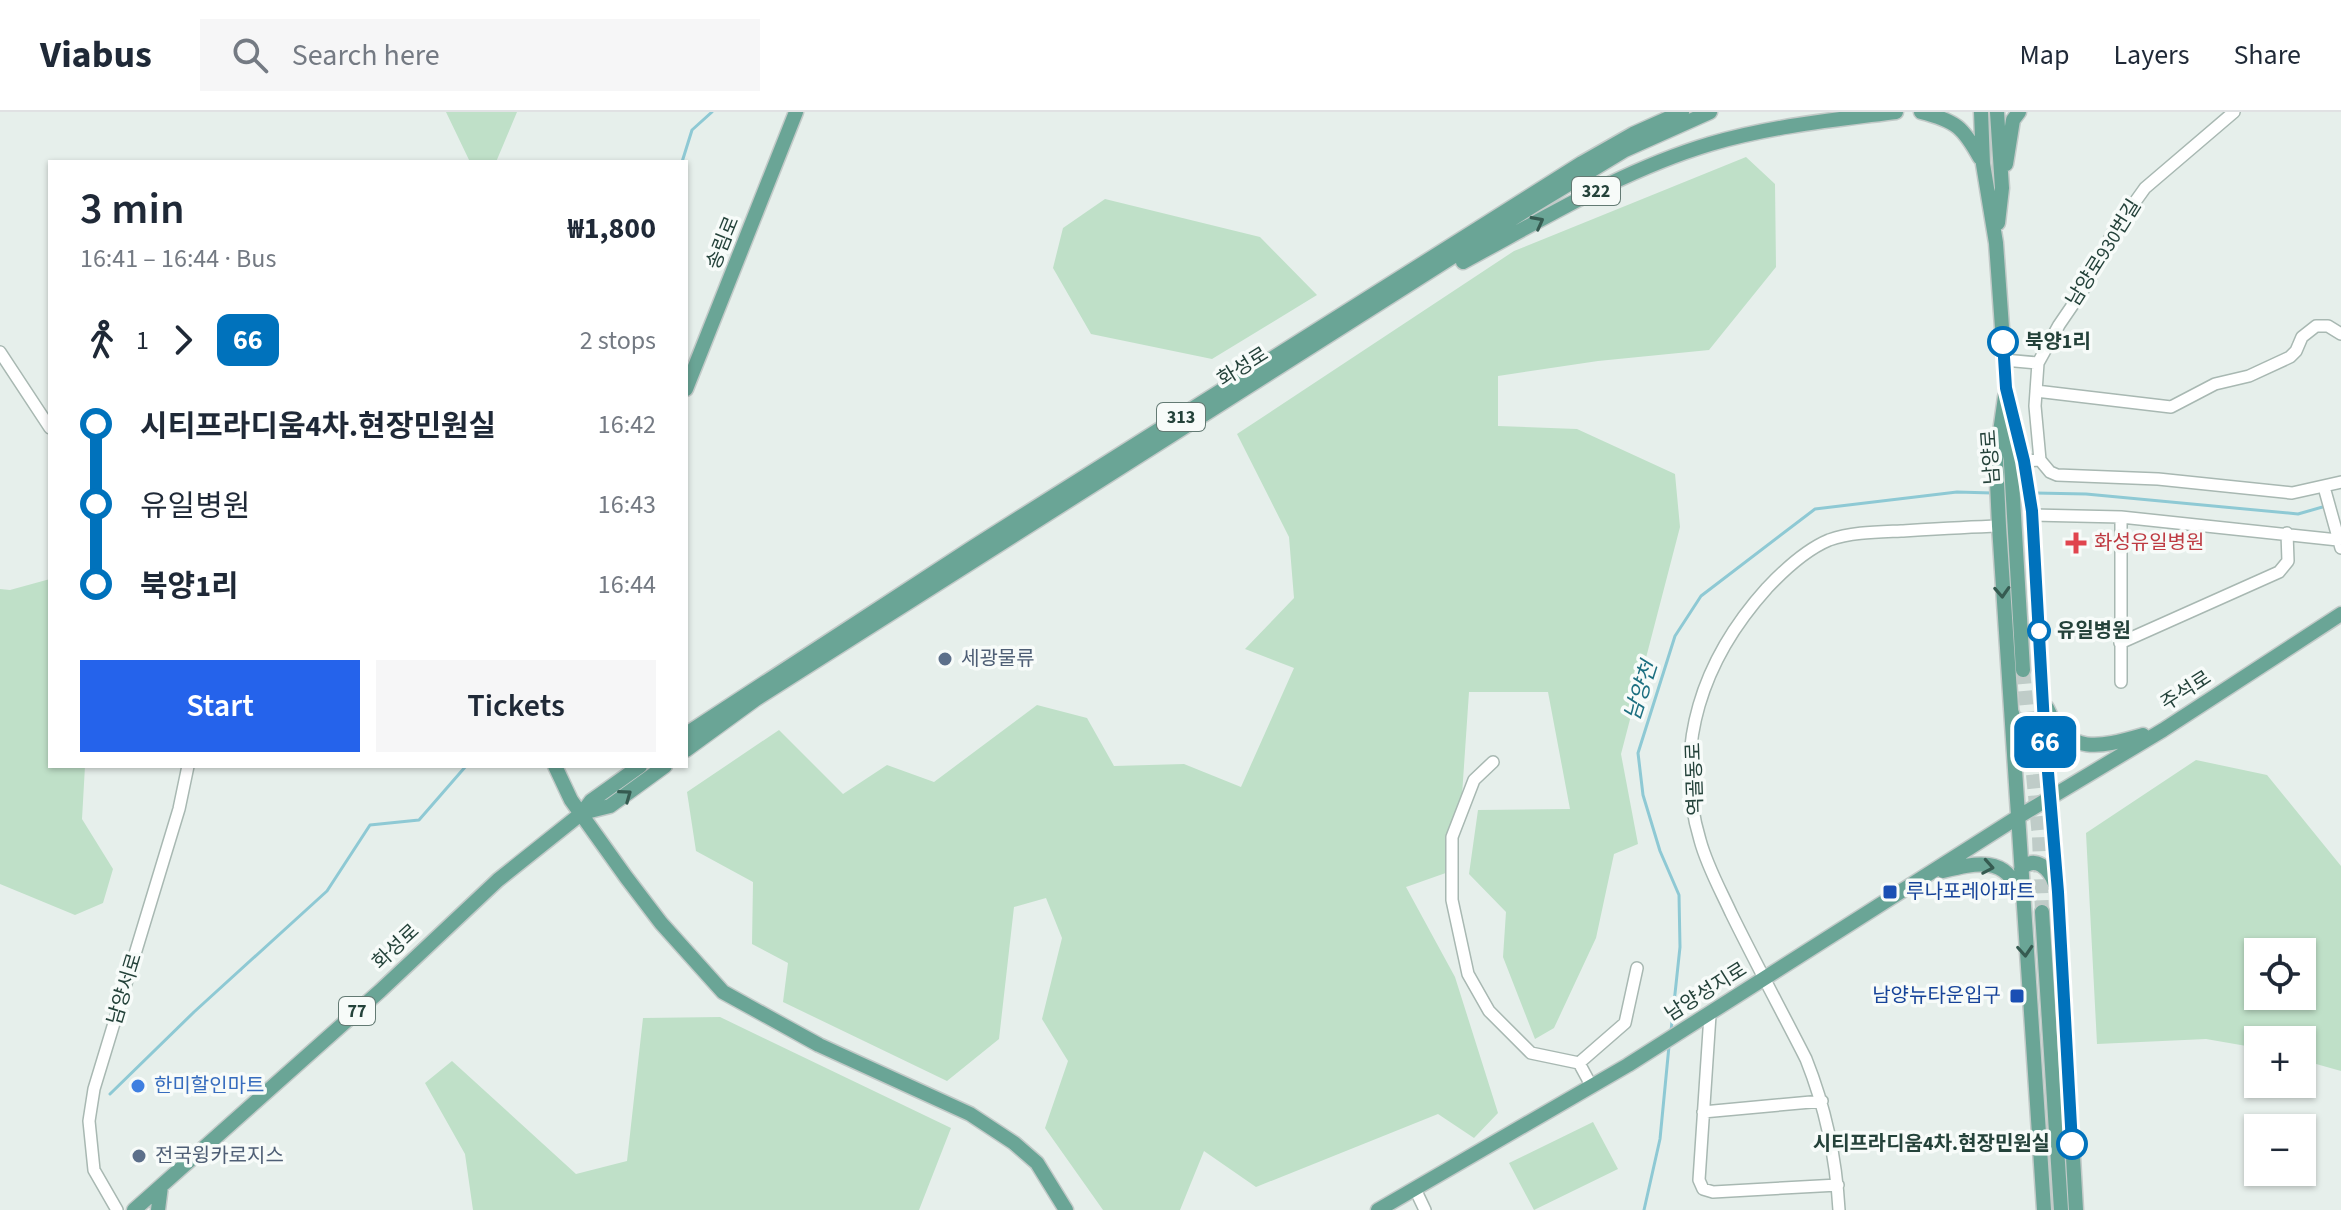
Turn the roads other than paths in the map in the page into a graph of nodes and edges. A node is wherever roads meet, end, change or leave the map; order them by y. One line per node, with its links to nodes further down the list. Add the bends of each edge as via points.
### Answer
1 (796, 112): 18 (main road, 송림로)
2 (1681, 112): 39 (main road, 화성로 / 313, via 1582,163)
3 (1710, 112): 14 (main road, 화성로 / 313, via 1625,150)
4 (1896, 112): 14 (main road, 322, one-way to 4, via 1646,168 1709,144 1783,126)
5 (1921, 112): 10 (main road, via 1965,131)
6 (1981, 112): 10 (main road, 남양로)
7 (1997, 112): 11 (main road, 남양로)
8 (2019, 112): 11 (main road, via 2013,120)
9 (2234, 112): 17 (street, 남양로930번길, via 2145,188 2112,234)
10 (1983, 164): 12 (main road, 남양로)
11 (2002, 188): 12 (main road, 남양로)
12 (1996, 243): 16 (main road, 남양로)
13 (2341, 334): 20 (street, via 2316,326 2290,357 2215,384 2171,407)
14 (1323, 339): 40 (main road, 화성로 / 313, via 756,699)
15 (0, 352): 21 (street)
16 (2004, 360): 17 (street); 19 (main road, 남양로)
17 (2038, 363): 20 (street, 남양로930번길)
18 (688, 384)
19 (2006, 388): 23 (main road, 남양로); 28 (main road, via 1996,460)
20 (2036, 391): 22 (street, 남양로930번길)
21 (48, 425)
22 (2040, 460): 23 (street); 25 (street, via 2050,472 2065,476 2158,479 2279,493)
23 (2021, 469): 26 (main road); 33 (main road, 남양로, via 2015,516)
24 (2341, 482): 25 (street)
25 (2324, 487): 30 (street)
26 (2032, 513): 27 (street); 36 (main road)
27 (2121, 517): 29 (street); 32 (street)
28 (1999, 520): 34 (main road, one-way to 34); 55 (street, 역골동로, via 1865,533 1820,545 1754,602 1716,658 1693,733 1693,808 1708,864)
29 (2287, 533): 30 (street); 32 (street, via 2288,561 2279,572)
30 (2340, 544)
31 (2341, 614): 38 (main road, 주석로)
32 (2120, 643): 35 (street)
33 (2023, 670)
34 (2007, 681): 37 (main road, via 2018,727 2033,735); 48 (main road)
35 (2121, 682)
36 (2042, 689): 37 (main road); 38 (main road, via 2052,720 2074,740 2103,747)
37 (2044, 724): 46 (main road)
38 (2163, 730): 46 (main road, 주석로)
39 (688, 733)
40 (688, 749)
41 (1493, 762): 57 (street, via 1474,780 1452,837 1452,900 1468,974 1489,1011 1531,1053)
42 (188, 768): 64 (street, 남양서로, via 94,1089 89,1121 94,1170)
43 (556, 768): 47 (main road)
44 (637, 768): 47 (main road, 화성로)
45 (662, 768): 47 (main road, 화성로, one-way to 45, via 610,806)
46 (2050, 798): 48 (main road, 남양성지로); 51 (main road)
47 (582, 813): 62 (main road, 화성로 / 77, via 498,880); 67 (main road, via 661,923 723,992 819,1045 970,1114 1037,1163)
48 (2018, 817): 49 (main road); 50 (main road, 남양성지로)
49 (2021, 869): 51 (main road, via 2031,862 2044,866); 52 (main road)
50 (1931, 874): 52 (main road, one-way to 52, via 1992,865 2013,880); 55 (main road, 남양성지로)
51 (2058, 892): 73 (main road)
52 (2022, 907): 71 (main road, one-way to 71)
53 (2042, 912): 72 (main road)
54 (1637, 968): 57 (street, via 1625,1023)
55 (1764, 979): 56 (main road, 남양성지로); 59 (street, 역골동로)
56 (1710, 1015): 58 (main road, 남양성지로); 60 (street)
57 (1579, 1063): 58 (street)
58 (1592, 1087): 63 (main road, 남양성지로)
59 (1822, 1101): 60 (street); 61 (street, 역골동로)
60 (1703, 1112): 61 (street, via 1703,1189)
61 (1838, 1185): 70 (street, 역골동로)
62 (161, 1186): 65 (main road, 화성로 / 77); 66 (main road)
63 (1415, 1189): 68 (main road, 남양성지로); 69 (street)
64 (117, 1210)
65 (134, 1210)
66 (158, 1210)
67 (1066, 1210)
68 (1378, 1210)
69 (1425, 1210)
70 (1839, 1210)
71 (2044, 1210)
72 (2061, 1210)
73 (2076, 1210)

